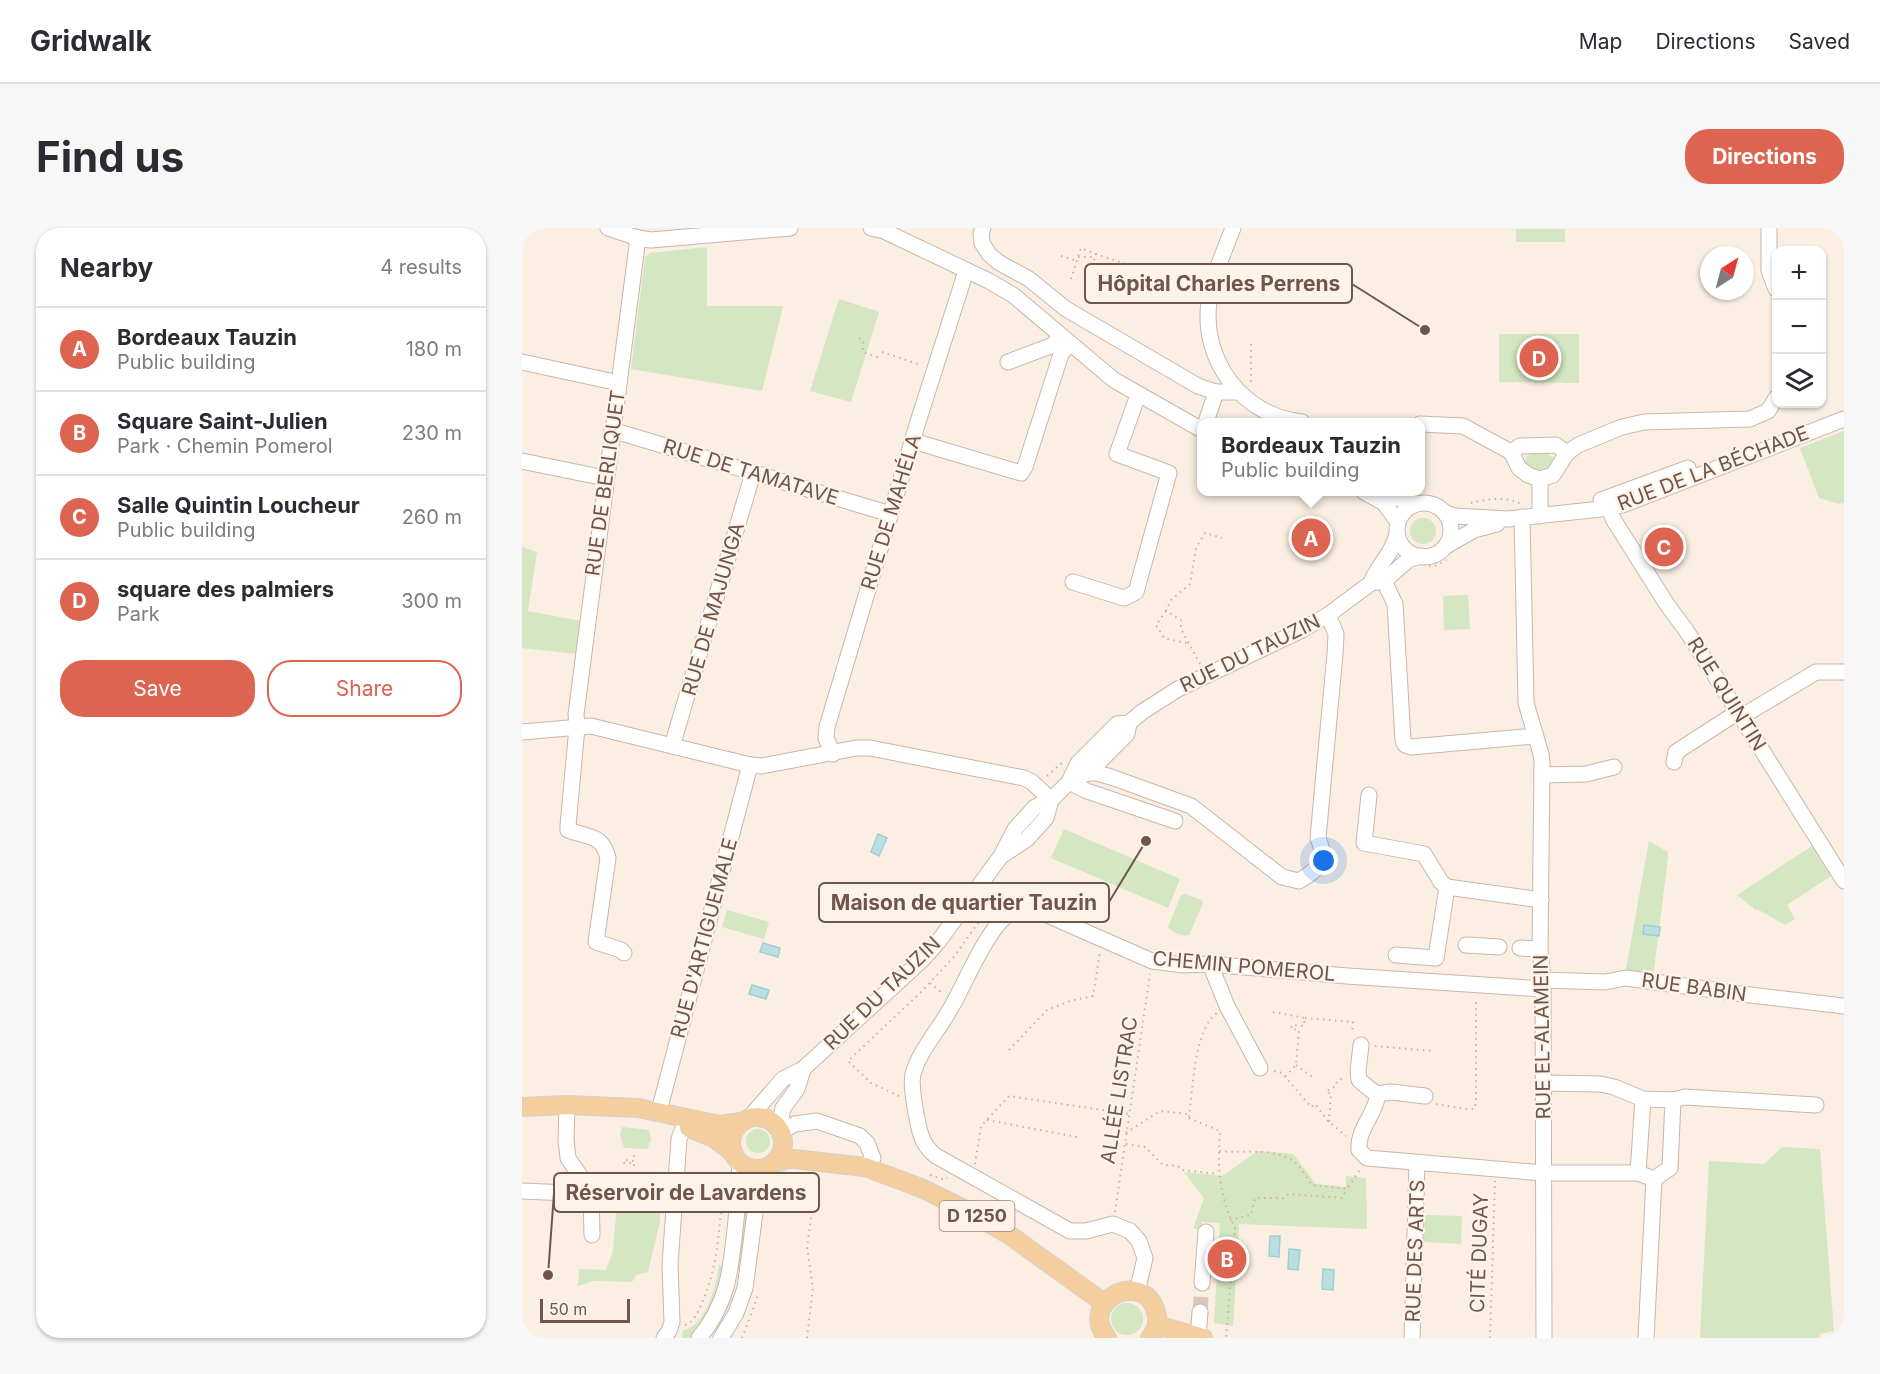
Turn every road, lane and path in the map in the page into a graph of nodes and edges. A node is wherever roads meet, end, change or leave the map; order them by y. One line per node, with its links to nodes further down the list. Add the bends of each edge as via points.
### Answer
1 (608, 228): 8 (street)
2 (790, 228): 7 (street)
3 (872, 228): 14 (street)
4 (1233, 228): 27 (street, via 1211,290 1208,327 1221,370)
5 (1769, 228): 16 (street)
6 (982, 231): 28 (street, via 982,243 989,254 1066,309 1198,386)
7 (709, 232): 8 (street, via 666,239)
8 (638, 238): 26 (street, RUE DE BERLIQUET)
9 (1096, 254): 11 (path); 11 (path, via 1081,248); 13 (path); 17 (path)
10 (1061, 256): 12 (path)
11 (1078, 256): 12 (path)
12 (1077, 261): 15 (path)
13 (1126, 264)
14 (966, 271): 19 (street, via 1013,295); 38 (street, RUE DE MAHÉLA)
15 (1071, 279)
16 (1772, 279)
17 (1086, 283)
18 (859, 339): 22 (path, via 863,341 863,352)
19 (1065, 339): 25 (street); 29 (street); 38 (street, via 1021,473)
20 (1251, 344): 27 (path)
21 (882, 352): 23 (path, via 918,364)
22 (880, 358)
23 (919, 360)
24 (522, 362): 26 (street)
25 (1008, 362)
26 (619, 383): 37 (street, RUE DE BERLIQUET)
27 (1245, 389): 28 (street); 33 (street, via 1249,402)
28 (1216, 392): 32 (street)
29 (1138, 395): 36 (street); 57 (street, via 1117,454 1169,473 1136,592 1124,598)
30 (1772, 404): 40 (street, via 1768,411 1750,419 1632,423)
31 (1844, 408): 51 (street, via 1611,498)
32 (1208, 418)
33 (1279, 418)
34 (1844, 418): 49 (street, RUE DE LA BÉCHADE)
35 (1425, 424): 39 (street, via 1463,426)
36 (1197, 428)
37 (612, 430): 42 (street, RUE DE TAMATAVE); 43 (street, RUE DE BERLIQUET)
38 (913, 441): 52 (street, RUE DE MAHÉLA)
39 (1511, 452): 40 (street, via 1520,446 1556,446); 44 (street, via 1519,468)
40 (1568, 453): 44 (street, via 1553,475)
41 (522, 461): 43 (street)
42 (753, 473): 52 (street, RUE DE TAMATAVE); 69 (street, RUE DE MAJUNGA)
43 (605, 478): 66 (street, RUE DE BERLIQUET)
44 (1540, 479): 51 (street, RUE EL-ALAMEIN)
45 (1371, 496): 53 (street, via 1384,503)
46 (1393, 496): 47 (street, via 1407,502)
47 (1419, 500): 48 (path); 48 (street); 53 (street, via 1409,507)
48 (1446, 508): 50 (street, RUE DE LA BÉCHADE, via 1455,516); 55 (street, via 1452,530)
49 (1610, 508): 51 (street, RUE DE LA BÉCHADE); 64 (street, RUE QUINTIN, via 1613,519)
50 (1469, 509): 51 (street); 51 (street, RUE DE LA BÉCHADE, via 1484,518); 51 (path, via 1481,500 1505,499 1518,501)
51 (1527, 513): 55 (street, RUE DE LA BÉCHADE, via 1474,530); 68 (street, RUE EL-ALAMEIN, via 1526,703)
52 (891, 514): 70 (street, RUE DE MAHÉLA, via 827,727 825,738)
53 (1398, 528): 56 (street, via 1401,546); 58 (street, RUE DU TAUZIN, via 1394,548 1374,573)
54 (1222, 538): 59 (path, via 1205,533 1196,548 1190,584 1171,600)
55 (1445, 547): 56 (street)
56 (1421, 556): 58 (street, RUE DU TAUZIN, via 1408,560)
57 (1072, 582)
58 (1377, 582): 60 (street, RUE DU TAUZIN); 68 (street, via 1395,604 1405,745)
59 (1166, 611): 61 (path, via 1181,620 1181,629); 61 (path, via 1156,625 1164,638)
60 (1328, 615): 63 (street, RUE DU TAUZIN); 74 (street, via 1336,634 1318,838 1323,848 1321,862 1312,873 1299,881 1282,877 1191,806 1114,778)
61 (1190, 644): 63 (path)
62 (1844, 672): 64 (street, via 1816,672)
63 (1206, 675): 65 (street, RUE DU TAUZIN, via 1164,697)
64 (1740, 714): 71 (street, via 1676,752); 80 (street, RUE QUINTIN)
65 (1129, 723): 74 (street, RUE DU TAUZIN, via 1127,734); 76 (street, RUE DU TAUZIN, via 1118,724 1099,742 1078,763)
66 (577, 727): 67 (street); 69 (street, via 606,729); 89 (street, RUE DE BERLIQUET, via 568,830 599,840 606,848 608,858 596,942)
67 (522, 732)
68 (1535, 736): 75 (street, RUE EL-ALAMEIN)
69 (672, 746): 72 (street)
70 (833, 754): 72 (street); 78 (street, via 870,748 1013,776 1032,782)
71 (1674, 762)
72 (750, 765): 120 (street, RUE D'ARTIGUEMALE)
73 (1614, 767): 75 (street, via 1586,774)
74 (1088, 773): 76 (street, RUE DU TAUZIN)
75 (1542, 775): 82 (street, RUE EL-ALAMEIN)
76 (1069, 782): 78 (street, RUE DU TAUZIN); 79 (street)
77 (1369, 795): 81 (street, via 1364,843 1424,854)
78 (1051, 800): 106 (street, RUE DU TAUZIN, via 1046,818 1027,839 1001,856 922,960)
79 (1174, 822)
80 (1844, 881)
81 (1447, 887): 82 (street); 90 (street, via 1436,958)
82 (1541, 900): 88 (street, RUE EL-ALAMEIN)
83 (1020, 910): 84 (street, CHEMIN POMEROL, via 1038,910); 93 (path, via 1017,899 1002,889 953,958); 139 (street, via 1006,916 996,927 913,1075 923,1141 928,1150)
84 (1102, 938): 91 (street, CHEMIN POMEROL); 102 (path, via 1093,996 1047,1010)
85 (1466, 945): 86 (street)
86 (1499, 947)
87 (1520, 948): 88 (street)
88 (1540, 949): 94 (street, RUE EL-ALAMEIN)
89 (624, 953)
90 (1396, 955)
91 (1152, 961): 92 (street, CHEMIN POMEROL); 121 (path, ALLÉE LISTRAC)
92 (1210, 964): 95 (street, CHEMIN POMEROL); 97 (street)
93 (930, 983): 96 (path); 112 (path, via 848,1061 871,1083)
94 (1543, 984): 95 (street, CHEMIN POMEROL); 98 (street, RUE BABIN, via 1626,978); 110 (street, RUE EL-ALAMEIN)
95 (1475, 986): 113 (path, via 1474,1109 1431,1103)
96 (940, 992)
97 (1227, 1006): 105 (street); 122 (path, via 1203,1028)
98 (1844, 1006)
99 (1273, 1012): 100 (path)
100 (1305, 1018): 101 (path, via 1353,1022); 104 (path, via 1304,1026 1292,1025 1292,1029 1299,1030)
101 (1356, 1045): 103 (path); 111 (street, via 1359,1080)
102 (1009, 1050)
103 (1431, 1051)
104 (1296, 1065): 108 (path); 109 (path)
105 (1260, 1068): 108 (path)
106 (803, 1069): 123 (street, RUE DU TAUZIN, via 783,1079); 127 (street, RUE DU TAUZIN, via 797,1089 783,1108)
107 (1347, 1076): 125 (path, via 1327,1091 1331,1093)
108 (1285, 1077): 125 (path)
109 (1315, 1079)
110 (1544, 1083): 114 (street, via 1600,1084); 145 (street, RUE EL-ALAMEIN)
111 (1378, 1094): 113 (street); 131 (street)
112 (898, 1096)
113 (1425, 1096)
114 (1643, 1099): 115 (street); 146 (street)
115 (1673, 1100): 117 (street, via 1685,1097); 149 (street, via 1670,1168)
116 (567, 1105): 118 (main road); 119 (main road); 155 (street, via 568,1158 591,1192)
117 (1816, 1105)
118 (522, 1107)
119 (603, 1107): 120 (main road); 126 (main road)
120 (659, 1111): 123 (main road, via 720,1125)
121 (1129, 1114): 124 (path, via 1009,1096); 128 (path, ALLÉE LISTRAC)
122 (1190, 1117): 128 (path, via 1160,1111); 132 (path, via 1221,1131)
123 (746, 1120): 127 (main road, via 769,1120); 134 (main road, via 732,1136)
124 (987, 1120): 129 (path); 148 (path, via 981,1126)
125 (1329, 1122): 131 (path)
126 (684, 1126): 134 (main road, via 714,1138); 164 (street, via 679,1139)
127 (780, 1132): 136 (main road, D 1250, via 790,1144 821,1153); 138 (main road, via 781,1152); 141 (street, via 795,1124 817,1121 860,1136 873,1158)
128 (1126, 1134): 130 (path, ALLÉE LISTRAC)
129 (1077, 1137)
130 (1125, 1143): 147 (path, via 1145,1147 1163,1165); 157 (path, ALLÉE LISTRAC)
131 (1358, 1144): 135 (street)
132 (1219, 1151): 147 (path); 152 (path, via 1262,1150 1292,1159 1312,1185)
133 (634, 1154): 140 (path, via 634,1161 624,1163)
134 (736, 1156): 138 (main road, via 748,1167); 167 (street, via 741,1184 729,1283 717,1314)
135 (1367, 1158): 137 (street); 152 (path)
136 (834, 1163): 138 (main road, D 1250, via 794,1159); 141 (main road, D 1250)
137 (1417, 1163): 142 (street); 172 (street, RUE DES ARTS)
138 (768, 1164): 168 (street, via 745,1288 736,1314)
139 (954, 1165): 144 (path, via 945,1180); 148 (street)
140 (634, 1166)
141 (865, 1167): 162 (main road, D 1250, via 972,1213)
142 (1496, 1169): 145 (street); 173 (path, CITÉ DUGAY)
143 (790, 1172): 151 (path)
144 (924, 1173)
145 (1543, 1173): 146 (street); 174 (street, RUE EL-ALAMEIN)
146 (1638, 1173): 149 (street)
147 (1218, 1174): 156 (path)
148 (973, 1176): 157 (street, via 1070,1231)
149 (1654, 1179): 175 (street)
150 (726, 1188): 164 (path, via 710,1284 696,1316 689,1324)
151 (768, 1188)
152 (1347, 1188): 156 (path, via 1342,1198 1290,1194 1283,1198 1255,1198 1251,1215)
153 (522, 1191): 155 (street, via 569,1193)
154 (813, 1203): 169 (path, via 807,1247 813,1288)
155 (591, 1205): 159 (street)
156 (1230, 1220): 171 (path, via 1235,1228)
157 (1113, 1224): 161 (street, via 1139,1241 1145,1258)
158 (1206, 1232): 160 (street)
159 (591, 1235)
160 (1202, 1283)
161 (1137, 1292): 162 (main road, via 1118,1292); 165 (main road, via 1155,1308)
162 (1104, 1303): 170 (main road, via 1099,1320)
163 (1200, 1312): 166 (street)
164 (668, 1332)
165 (1153, 1332): 166 (main road)
166 (1201, 1337)
167 (699, 1338)
168 (721, 1338)
169 (807, 1338)
170 (1107, 1338)
171 (1226, 1338)
172 (1412, 1338)
173 (1490, 1338)
174 (1544, 1338)
175 (1646, 1338)

